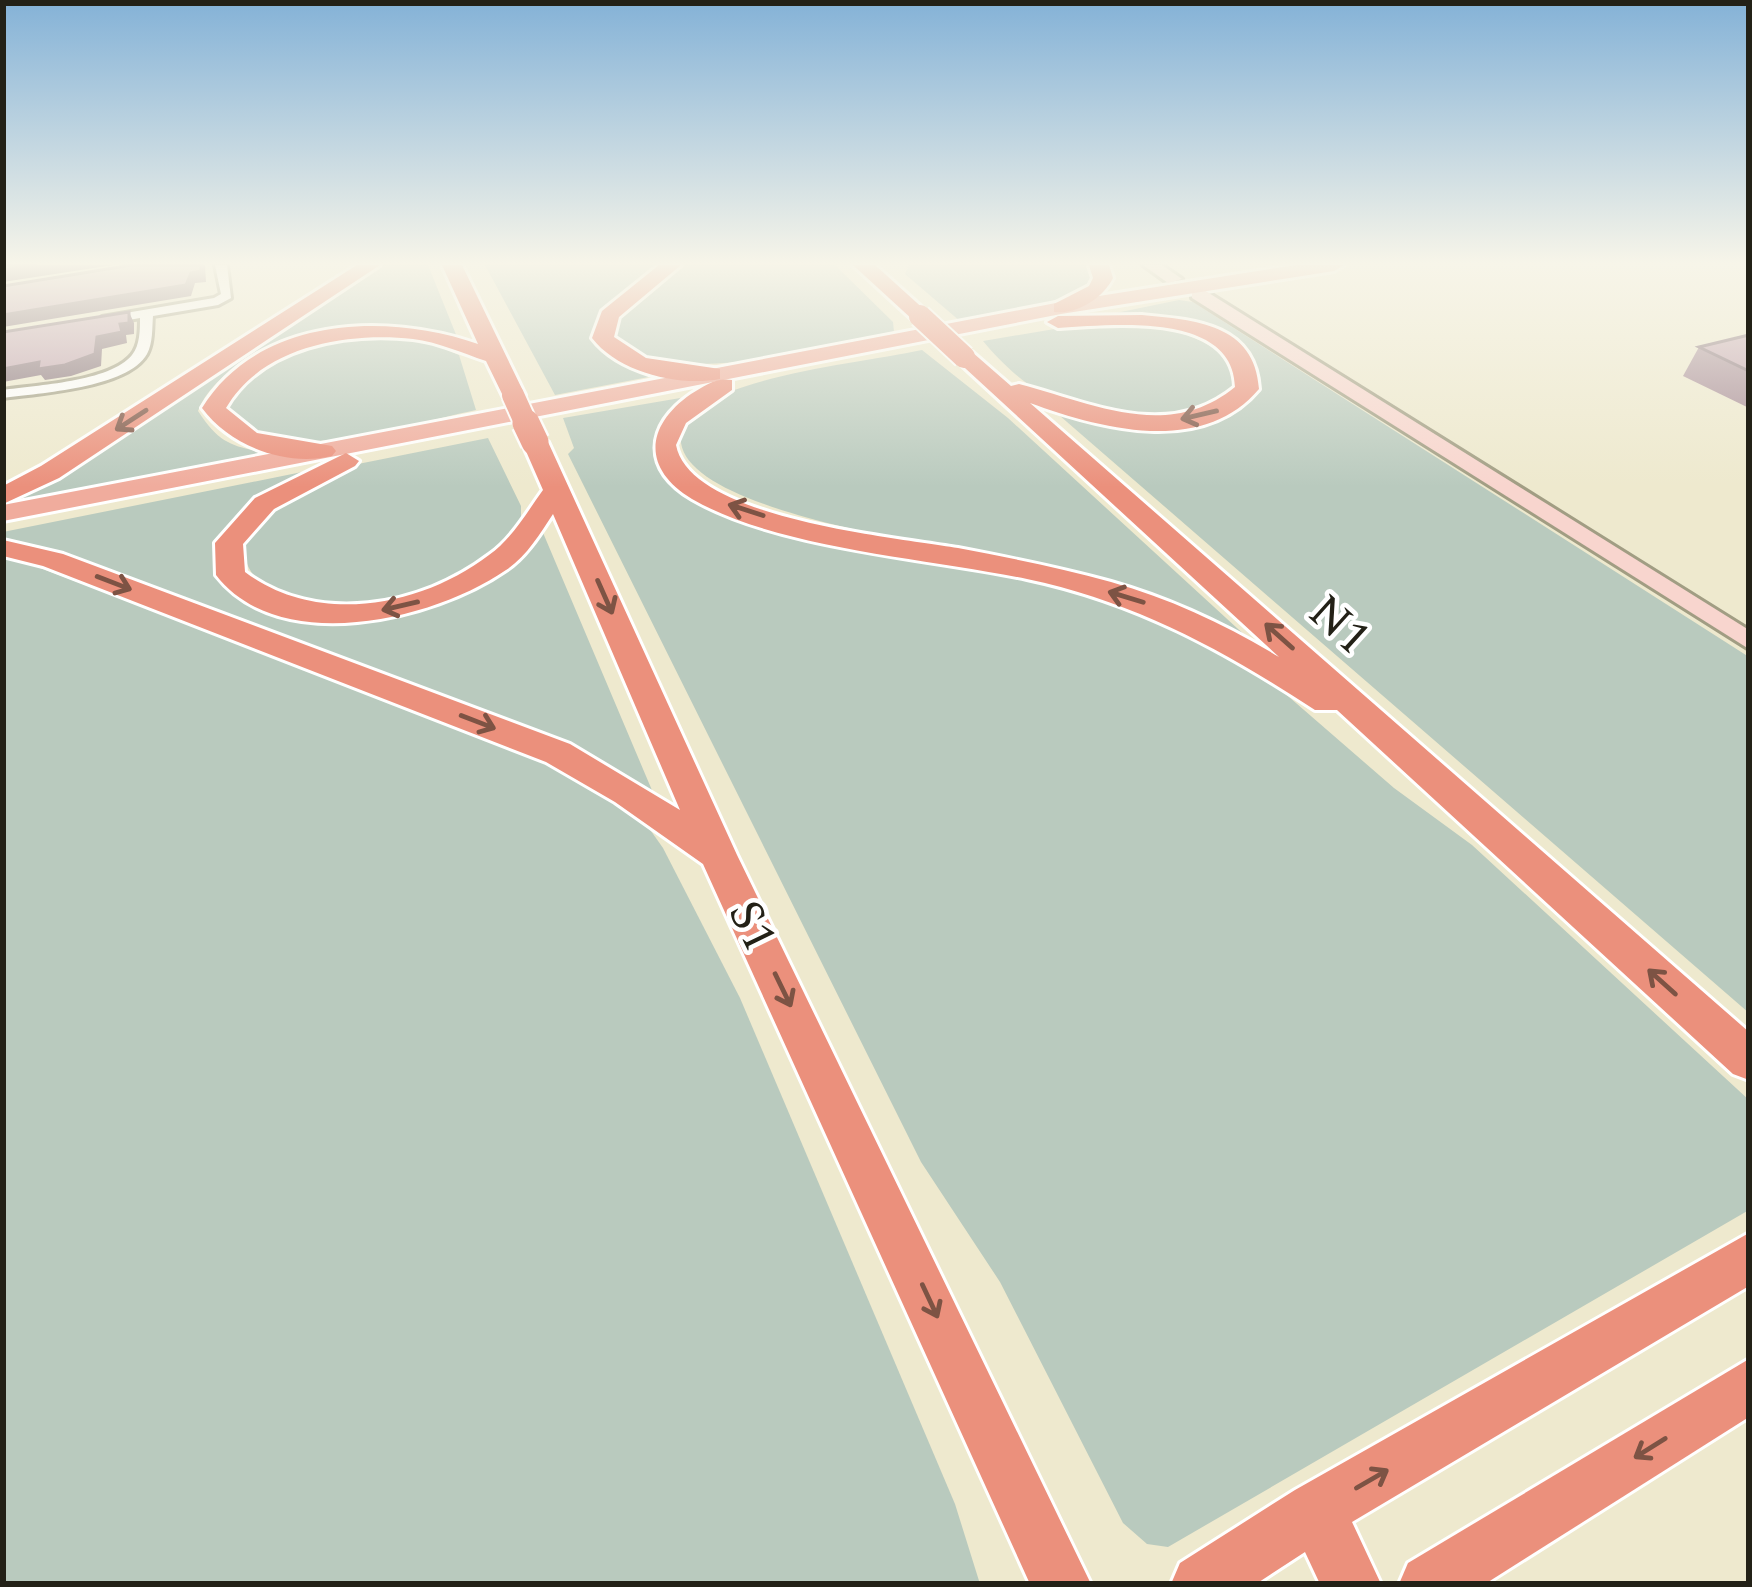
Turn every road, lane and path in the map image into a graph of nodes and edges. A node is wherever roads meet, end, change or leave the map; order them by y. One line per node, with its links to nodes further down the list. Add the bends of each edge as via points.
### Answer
1 (144, 339): 14 (street, via 142,352 117,371)
2 (256, 339): 17 (highway, one-way to 17)
3 (339, 339): 15 (highway, via 263,359 231,380 214,408 245,440)
4 (434, 339): 11 (highway)
5 (487, 339): 11 (highway, S1)
6 (604, 339): 12 (highway, via 631,360)
7 (933, 339): 12 (main road)
8 (945, 339): 13 (highway, N1, bridge)
9 (1216, 339): 13 (highway, one-way to 13, via 1250,371 1247,389 1214,413 1144,422 1068,410)
10 (1267, 339): 21 (main road)
11 (495, 357): 16 (highway, S1, bridge)
12 (718, 380): 15 (main road); 22 (highway, one-way to 12, via 1216,634 1134,598 806,528 696,490 671,468 664,443 667,430)
13 (995, 382): 22 (highway, N1, one-way to 13)
14 (3, 394)
15 (334, 456): 16 (highway, one-way to 15, via 495,566 432,598 306,615 243,592 228,573 226,546 241,520); 18 (main road); 19 (main road)
16 (556, 491): 23 (highway, S1, one-way to 23)
17 (3, 496)
18 (3, 513)
19 (3, 527)
20 (3, 548): 23 (highway, one-way to 23, via 53,560 558,753)
21 (1749, 641)
22 (1412, 754): 24 (highway, N1, one-way to 22)
23 (718, 855): 28 (highway, S1, one-way to 28)
24 (1749, 1060)
25 (1741, 1274): 27 (highway, one-way to 25)
26 (1749, 1386): 31 (highway, one-way to 31)
27 (1316, 1511): 29 (highway); 30 (highway)
28 (1060, 1584)
29 (1201, 1584)
30 (1351, 1584)
31 (1429, 1584)

